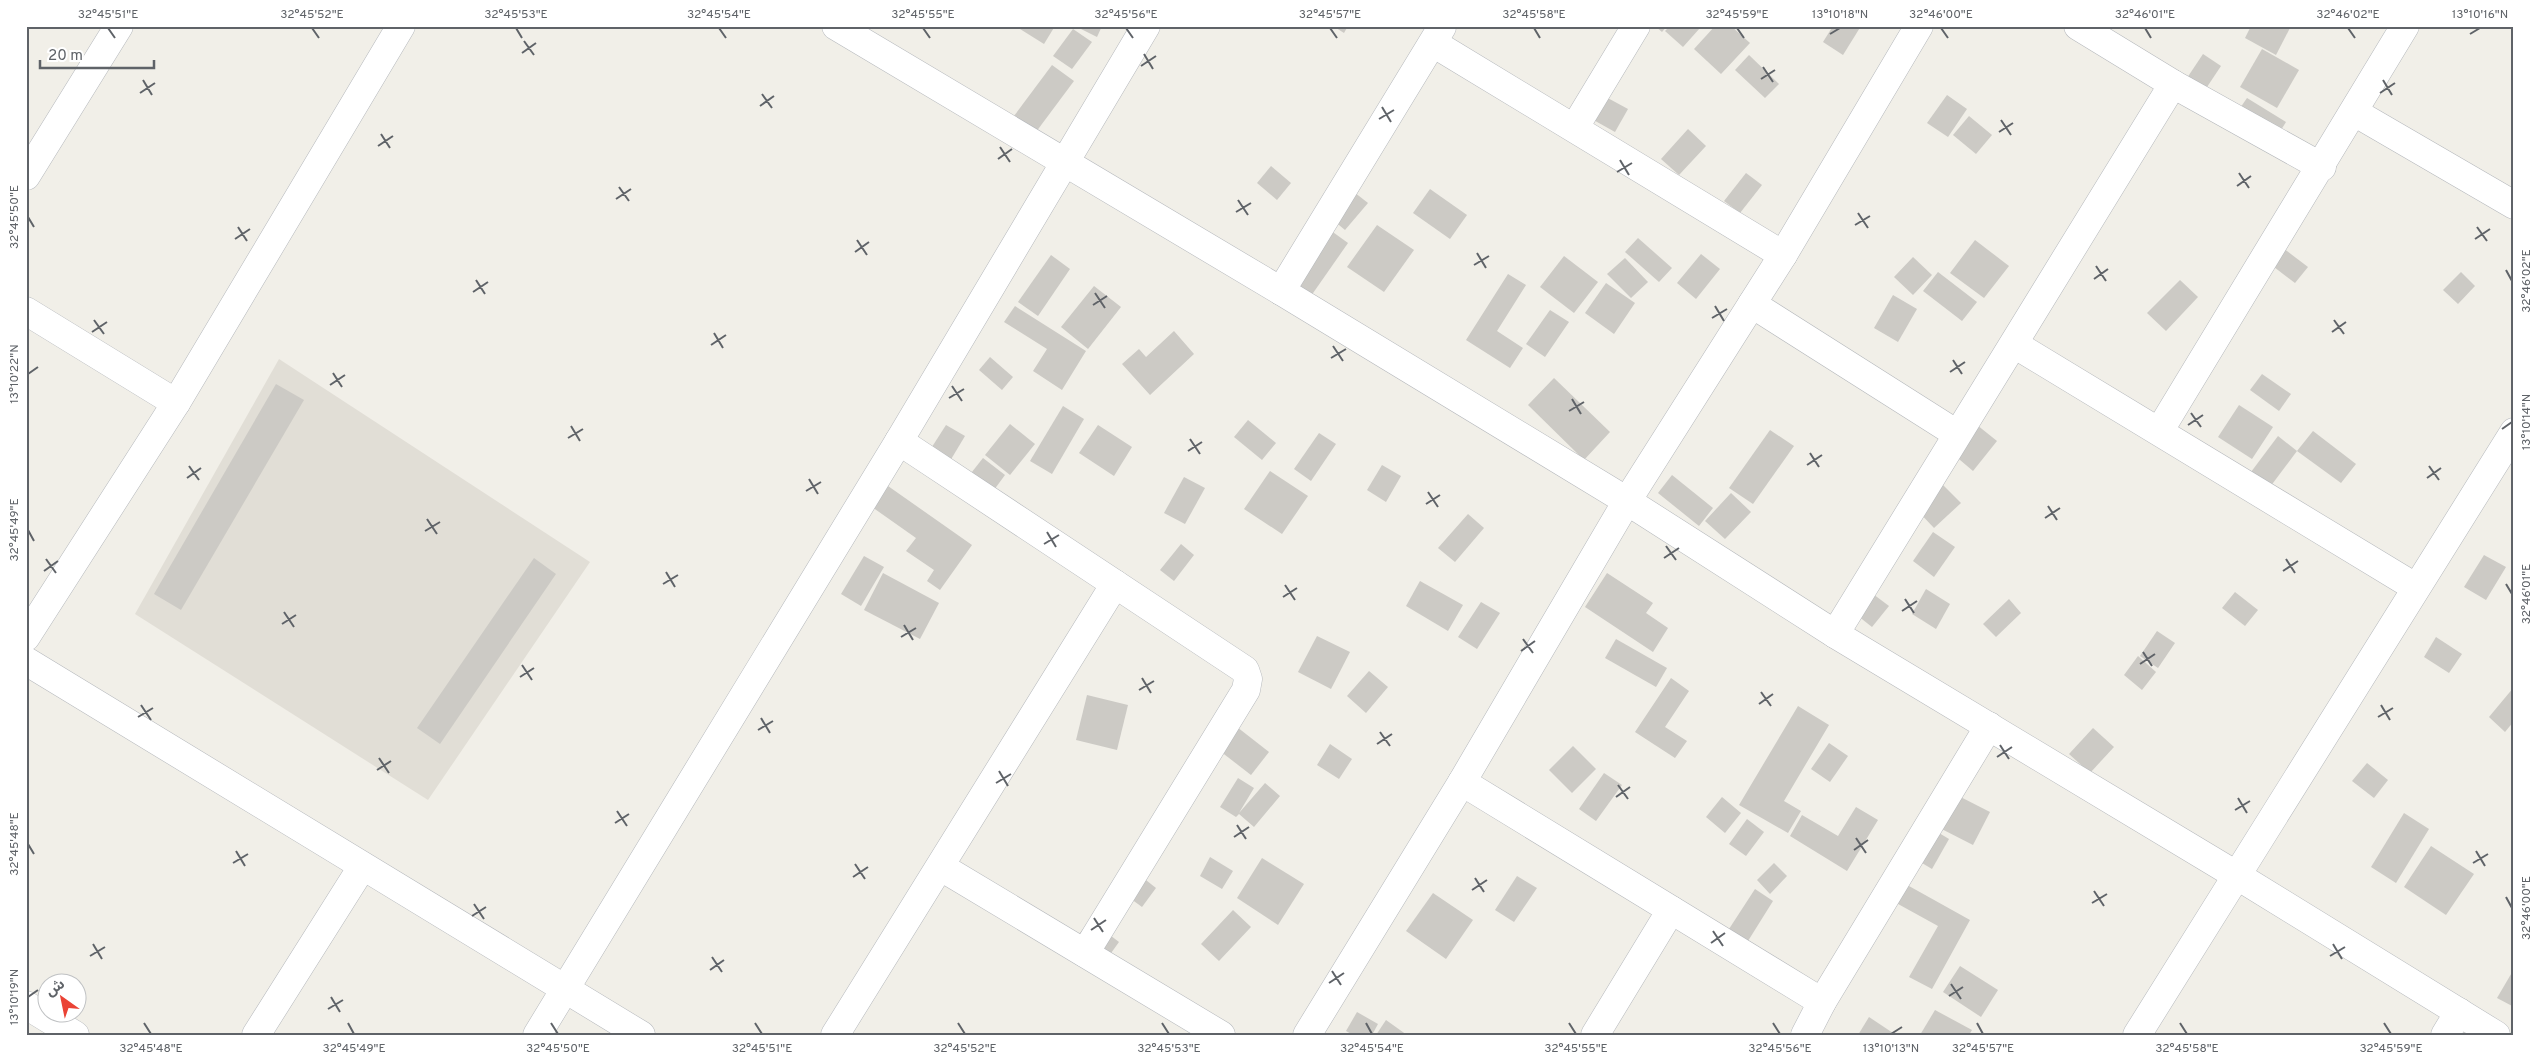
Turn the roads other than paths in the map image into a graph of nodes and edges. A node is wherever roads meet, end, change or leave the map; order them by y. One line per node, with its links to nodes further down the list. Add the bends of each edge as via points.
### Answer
1 (119, 26): 15 (street)
2 (401, 26): 22 (street)
3 (836, 26): 13 (street)
4 (1146, 26): 13 (street)
5 (1636, 26): 12 (street)
6 (1918, 26): 17 (street)
7 (2078, 26): 10 (street)
8 (2405, 26): 11 (street)
9 (1438, 34): 12 (street); 18 (street)
10 (2173, 84): 14 (street); 21 (street)
11 (2354, 112): 14 (street); 16 (street)
12 (1575, 127): 17 (street)
13 (1063, 163): 18 (street); 26 (street)
14 (2322, 167): 23 (street)
15 (26, 176)
16 (2514, 205)
17 (1783, 255): 19 (street)
18 (1282, 291): 27 (street)
19 (1752, 304): 25 (street); 27 (street)
20 (26, 311): 22 (street)
21 (2014, 344): 23 (street); 25 (street)
22 (176, 403): 31 (street)
23 (2160, 430): 29 (street)
24 (2514, 432): 29 (street)
25 (1957, 434): 30 (street)
26 (898, 441): 28 (street); 40 (street)
27 (1628, 500): 30 (street); 34 (street)
28 (1115, 584): 36 (street); 39 (street, via 1237,664 1245,670 1248,679 1246,690)
29 (2415, 587): 37 (street)
30 (1835, 634): 33 (street)
31 (26, 637)
32 (26, 661): 35 (street)
33 (1989, 726): 37 (street); 41 (street)
34 (1462, 782): 38 (street); 50 (street)
35 (362, 866): 40 (street); 45 (street)
36 (941, 867): 39 (street); 48 (street)
37 (2236, 875): 43 (street); 53 (street)
38 (1671, 910): 41 (street); 51 (street)
39 (1086, 953): 49 (street)
40 (566, 988): 46 (street); 47 (street)
41 (1822, 1002): 52 (street)
42 (26, 1005): 44 (street)
43 (2459, 1012): 54 (street); 55 (street)
44 (69, 1033)
45 (256, 1035)
46 (537, 1035)
47 (642, 1035)
48 (835, 1035)
49 (1221, 1035)
50 (1307, 1035)
51 (1595, 1035)
52 (1805, 1035)
53 (2137, 1035)
54 (2445, 1035)
55 (2496, 1035)

